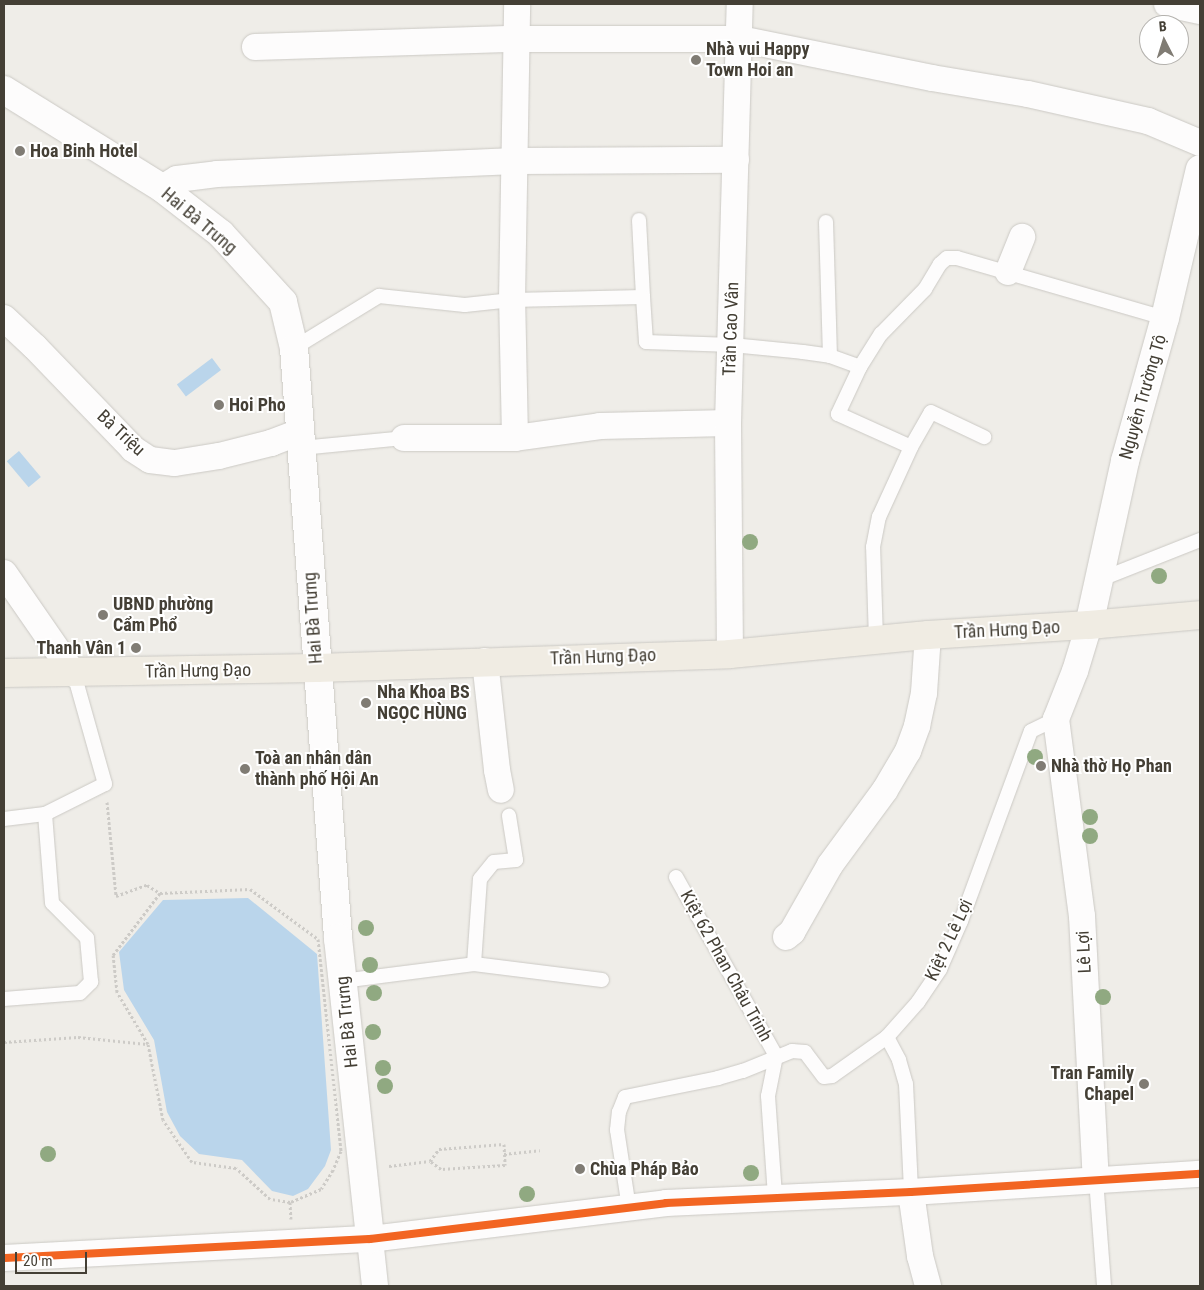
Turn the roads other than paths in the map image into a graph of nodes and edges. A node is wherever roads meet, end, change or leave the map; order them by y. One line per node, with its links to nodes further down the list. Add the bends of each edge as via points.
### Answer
1 (517, 4): 5 (street)
2 (740, 4): 6 (street, Trần Cao Vân)
3 (1167, 4): 4 (street)
4 (1200, 11)
5 (515, 39): 6 (street); 7 (street); 11 (street)
6 (740, 39): 9 (street, via 1028,94 1138,119); 10 (street, Trần Cao Vân)
7 (254, 47)
8 (4, 90): 13 (street, Hai Bà Trưng)
9 (1200, 143)
10 (736, 160): 11 (street); 22 (street, Trần Cao Vân)
11 (515, 161): 13 (street, via 217,174 177,179); 19 (street)
12 (1200, 169): 21 (street, Nguyễn Trường Tộ)
13 (162, 188): 23 (street, Hai Bà Trưng, via 221,234 283,302)
14 (639, 220): 18 (lane)
15 (826, 222): 24 (lane)
16 (1022, 237): 17 (street)
17 (1008, 272): 21 (lane); 25 (lane, via 947,258 925,289 881,334)
18 (643, 297): 19 (lane); 22 (lane, via 646,342)
19 (512, 300): 23 (lane, via 466,306 379,296); 29 (street)
20 (4, 318): 30 (street, Bà Triệu, via 133,449 150,460 175,463)
21 (1165, 318): 34 (street, Nguyễn Trường Tộ, via 1125,461)
22 (732, 345): 24 (lane); 26 (street, Trần Cao Vân)
23 (294, 348): 30 (street, Hai Bà Trưng)
24 (830, 356): 25 (lane)
25 (860, 367): 31 (lane, via 838,414)
26 (728, 423): 29 (street, via 600,426); 39 (street, Trần Cao Vân)
27 (984, 437): 31 (lane, via 931,412)
28 (404, 438): 29 (street); 30 (lane)
29 (515, 438)
30 (300, 440): 41 (street, Hai Bà Trưng)
31 (911, 448): 38 (lane, via 879,517 873,547)
32 (1200, 540): 34 (lane)
33 (4, 573): 43 (street)
34 (1099, 580): 36 (street, Nguyễn Trường Tộ)
35 (1200, 615): 36 (main road, Trần Hưng Đạo)
36 (1089, 625): 37 (main road, Trần Hưng Đạo); 44 (street, Lê Lợi)
37 (928, 635): 38 (main road, Trần Hưng Đạo); 50 (street, via 924,693 908,751 885,790 830,865 792,932)
38 (876, 640): 39 (main road, Trần Hưng Đạo)
39 (730, 654): 40 (main road, Trần Hưng Đạo)
40 (485, 660): 41 (main road, Trần Hưng Đạo); 45 (street)
41 (317, 668): 43 (main road, Trần Hưng Đạo); 53 (street, Hai Bà Trưng)
42 (4, 673): 43 (main road, Trần Hưng Đạo)
43 (74, 674): 46 (lane, via 105,784)
44 (1056, 719): 55 (lane, Kiệt 2 Lê Lợi, via 1031,730 961,921 940,969 918,1002); 58 (street, Lê Lợi, via 1082,916)
45 (501, 790)
46 (45, 814): 48 (lane); 54 (lane, via 52,904 87,938 91,982 80,993)
47 (509, 816): 51 (lane, via 516,860 494,862 480,879)
48 (4, 818)
49 (676, 876): 56 (lane, Kiệt 62 Phan Châu Trinh)
50 (786, 937)
51 (474, 964): 52 (lane); 53 (lane)
52 (602, 980)
53 (342, 981): 62 (street, Hai Bà Trưng)
54 (4, 999)
55 (887, 1038): 56 (lane, Kiệt 2 Lê Lợi, via 829,1077 824,1076 805,1052 792,1050); 59 (lane, via 899,1060 906,1084)
56 (776, 1056): 60 (lane, Kiệt 62 Phan Châu Trinh, via 768,1096); 61 (lane, Kiệt 62 Phan Châu Trinh, via 718,1078 625,1097 619,1112 618,1130)
57 (1200, 1174): 58 (street)
58 (1096, 1179): 59 (street); 66 (lane, Lê Lợi)
59 (911, 1192): 60 (street); 65 (street, via 920,1256)
60 (774, 1198): 61 (street)
61 (629, 1208): 62 (street)
62 (370, 1239): 63 (street); 64 (street, Hai Bà Trưng)
63 (4, 1258)
64 (375, 1286)
65 (928, 1286)
66 (1104, 1286)

